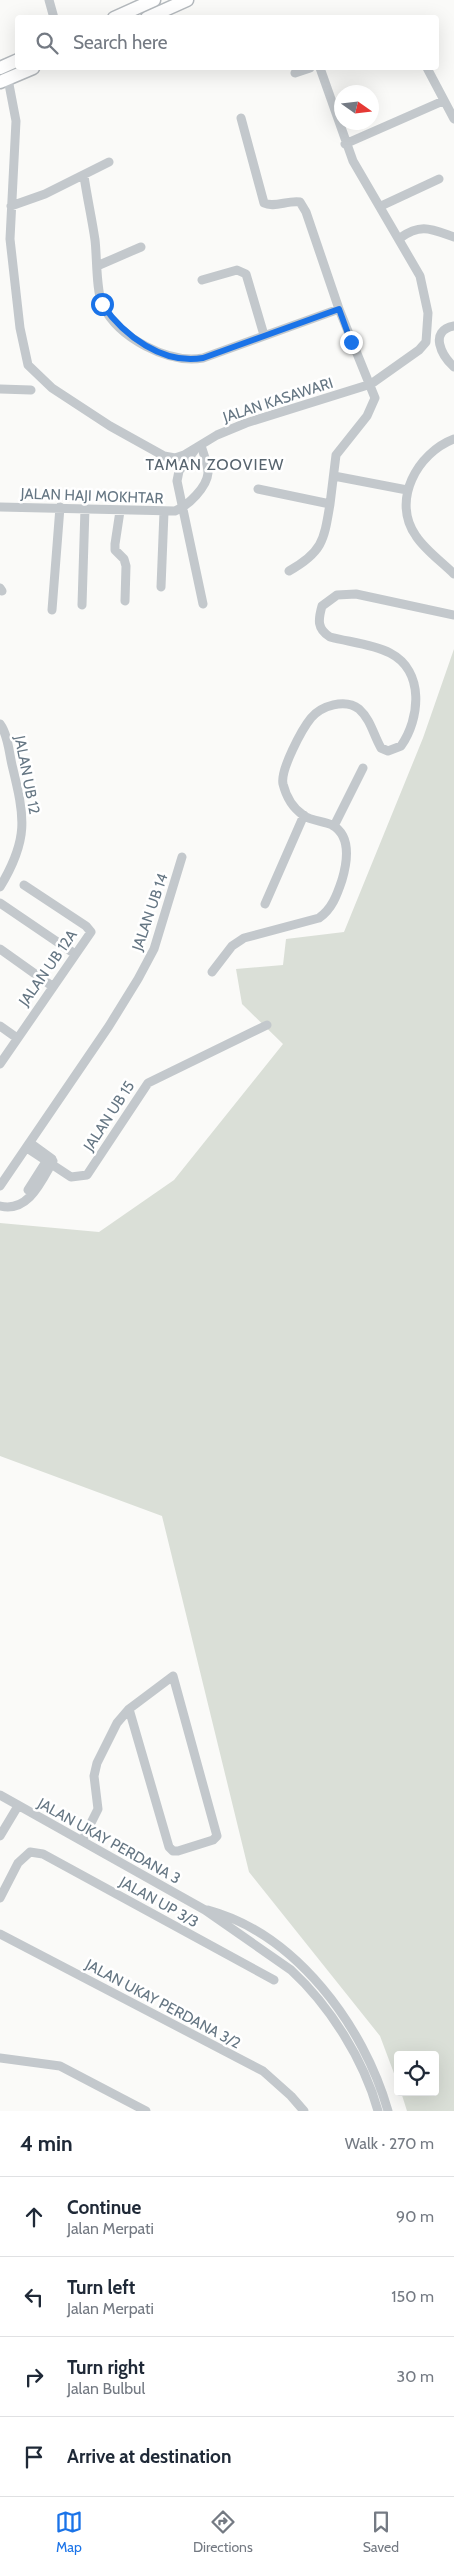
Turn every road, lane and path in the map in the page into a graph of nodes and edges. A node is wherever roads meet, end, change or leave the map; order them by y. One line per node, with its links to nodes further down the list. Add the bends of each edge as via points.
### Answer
1 (49, 0): 4 (street)
2 (154, 0): 5 (highway)
3 (187, 0): 6 (highway)
4 (53, 15)
5 (121, 15)
6 (154, 15)
7 (15, 63): 13 (highway)
8 (26, 70): 13 (highway)
9 (304, 70): 12 (street)
10 (321, 70): 17 (street, JALAN KASAWARI)
11 (428, 70): 14 (street)
12 (296, 73)
13 (3, 76): 21 (street, JALAN KASAWARI, via 16,121)
14 (443, 101): 16 (street); 17 (street)
15 (241, 118): 28 (street, via 264,203 269,206 300,202)
16 (454, 119)
17 (345, 144): 22 (street, JALAN KASAWARI)
18 (109, 162): 19 (street)
19 (84, 176): 21 (street); 26 (street)
20 (439, 179): 22 (street)
21 (11, 206): 36 (street, JALAN KASAWARI, via 10,239 20,328 28,365 52,388 164,456 175,458)
22 (381, 206): 24 (street, JALAN KASAWARI)
23 (454, 237): 24 (street, via 423,228 414,229)
24 (400, 238): 32 (street, JALAN KASAWARI, via 420,276 426,298 426,342)
25 (141, 247): 26 (street)
26 (97, 266): 30 (street, via 102,304 112,319 129,334 171,357 184,360 203,358)
27 (202, 280): 30 (street, via 243,271)
28 (339, 309): 30 (street); 32 (street)
29 (454, 326): 31 (street, via 447,327 439,343 440,352)
30 (264, 335)
31 (454, 367)
32 (371, 384): 36 (street, JALAN KASAWARI, via 246,423); 37 (street, via 375,398 373,407 336,455)
33 (0, 389): 34 (street)
34 (31, 390)
35 (454, 439): 39 (street, via 428,457)
36 (198, 447): 44 (street, via 177,476); 44 (street, via 208,472 205,484)
37 (334, 476): 39 (street); 40 (street)
38 (258, 489): 40 (street)
39 (407, 490): 48 (street, via 408,521 416,537)
40 (330, 504): 47 (street, via 325,538 320,548 305,562)
41 (0, 507): 42 (street, JALAN HAJI MOKHTAR)
42 (60, 507): 43 (street, JALAN HAJI MOKHTAR); 53 (street)
43 (85, 508): 45 (street, JALAN HAJI MOKHTAR); 52 (street)
44 (183, 508): 46 (street, JALAN HAJI MOKHTAR); 51 (street)
45 (120, 511): 46 (street, JALAN HAJI MOKHTAR); 50 (street, via 115,544 126,566)
46 (164, 512): 49 (street)
47 (288, 571)
48 (454, 574)
49 (161, 587)
50 (125, 601)
51 (203, 604)
52 (82, 605)
53 (52, 610)
54 (454, 615): 57 (street, via 356,594 337,595 322,606 319,625 322,632 390,653 401,661 409,671 417,706 413,726 402,746 388,751 381,748 371,723 356,707 336,704 311,718 287,762 283,781 287,797)
55 (0, 724): 61 (street, JALAN UB 12, via 6,735 21,801 23,828 19,852)
56 (363, 768): 58 (street)
57 (304, 815): 58 (street); 63 (street)
58 (334, 826): 66 (street, via 348,850 347,864 327,912 319,918 244,938 227,951)
59 (182, 857): 72 (street, JALAN UB 14, via 154,949 109,1026)
60 (24, 885): 65 (street, JALAN UB 12A, via 91,932)
61 (0, 887)
62 (0, 903): 65 (street)
63 (265, 904)
64 (0, 949): 67 (street)
65 (75, 954): 67 (street, JALAN UB 12A)
66 (212, 972)
67 (52, 986): 70 (street, JALAN UB 12A)
68 (267, 1025): 73 (street, JALAN UB 15, via 148,1083 87,1175 71,1177)
69 (0, 1026): 70 (street)
70 (17, 1038): 71 (street, JALAN UB 12A)
71 (0, 1064)
72 (28, 1146): 73 (street, JALAN UB 15); 74 (street)
73 (52, 1162): 75 (street, via 29,1199 10,1209)
74 (0, 1186)
75 (0, 1206)
76 (129, 1709): 76 (street, via 173,1676 217,1831 213,1840 178,1851 169,1847); 80 (street, via 117,1723 97,1763 94,1776 98,1809)
77 (0, 1795): 78 (street, JALAN UKAY PERDANA 3)
78 (18, 1806): 79 (street); 80 (street, JALAN UKAY PERDANA 3)
79 (0, 1836)
80 (82, 1841): 82 (street, JALAN UKAY PERDANA 3)
81 (0, 1898): 84 (street, JALAN UP 3/3, via 18,1863 30,1852 43,1854)
82 (205, 1910): 88 (street, JALAN UKAY PERDANA 3, via 304,1981 355,2054); 89 (street, JALAN UKAY PERDANA 3, via 223,1914 265,1936 309,1972 335,2004 361,2046)
83 (0, 1934): 87 (street, JALAN UKAY PERDANA 3/2, via 263,2072)
84 (274, 1980)
85 (0, 2058): 86 (street, via 60,2066)
86 (146, 2111)
87 (304, 2111)
88 (378, 2111)
89 (388, 2111)

